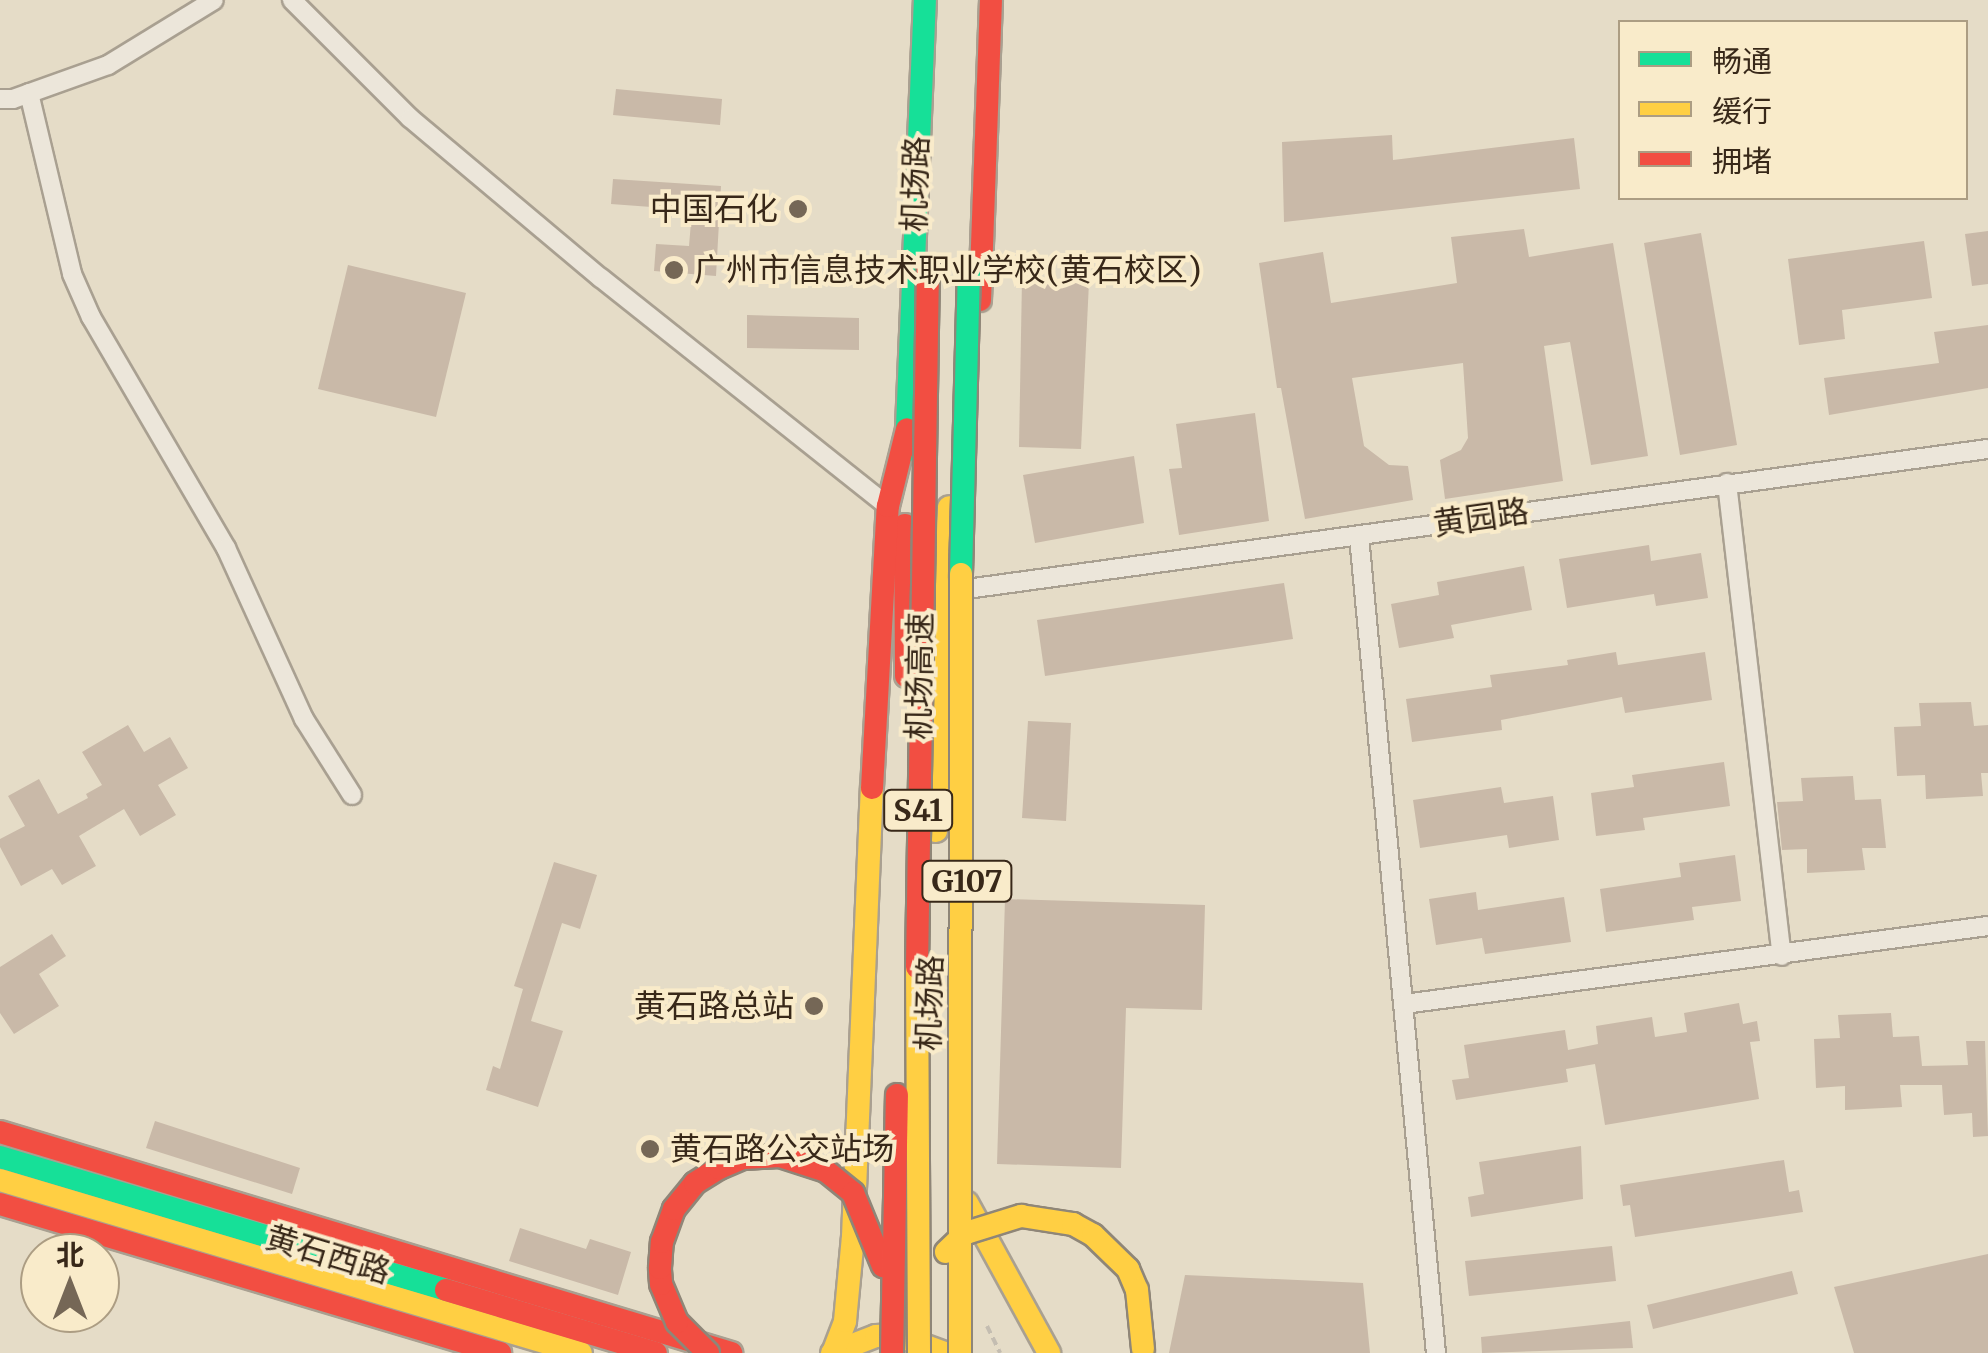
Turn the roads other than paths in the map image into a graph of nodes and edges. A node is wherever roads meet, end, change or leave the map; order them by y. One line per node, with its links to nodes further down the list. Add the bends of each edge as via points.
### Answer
1 (214, 0): 7 (street, via 108,65)
2 (292, 0): 13 (street, via 410,118)
3 (925, 0): 10 (main road, 机场路)
4 (940, 0): 35 (main road, 机场高速 / S41, bridge, via 920,671)
5 (979, 0): 37 (main road, 机场高速 / S41, bridge, via 958,665)
6 (991, 0): 9 (main road, 机场路 / G107)
7 (30, 93): 8 (street); 16 (street, via 72,274 91,317 218,532 304,719)
8 (0, 100)
9 (976, 417): 15 (main road, 机场路 / G107); 26 (main road, 机场路, bridge, via 946,528)
10 (907, 429): 13 (main road, 机场路); 27 (main road, 机场路, bridge, via 905,830)
11 (1988, 449): 12 (street, 黄园路)
12 (1727, 482): 14 (street, 黄园路); 18 (street)
13 (888, 506): 22 (main road, 机场路)
14 (1359, 536): 15 (street, 黄园路); 19 (street)
15 (974, 588): 24 (main road, 机场路 / G107)
16 (352, 795)
17 (1988, 926): 18 (street)
18 (1782, 956): 19 (street)
19 (1404, 1004): 40 (street)
20 (0, 1132): 28 (main road)
21 (0, 1157): 32 (main road, 黄石西路)
22 (855, 1179): 24 (main road, via 872,1197 897,1208 928,1206); 29 (main road, 机场路, via 848,1300)
23 (0, 1180): 31 (main road, 黄石西路)
24 (958, 1184): 37 (main road, 机场路); 38 (main road, G107)
25 (0, 1204): 30 (main road)
26 (924, 1300): 35 (main road, 机场路, bridge); 39 (main road, bridge, via 936,1266 966,1233 1021,1216 1047,1218 1093,1235 1128,1269 1137,1290)
27 (890, 1307): 28 (main road, bridge, via 866,1216 840,1180 797,1158 743,1158 684,1195 662,1242 668,1306); 34 (main road, 机场路, bridge)
28 (702, 1350): 33 (main road)
29 (833, 1352): 36 (main road, via 896,1335)
30 (500, 1353)
31 (581, 1353)
32 (656, 1353)
33 (731, 1353)
34 (892, 1353)
35 (922, 1353)
36 (945, 1353)
37 (958, 1353)
38 (1049, 1353)
39 (1142, 1353)
40 (1436, 1353)

